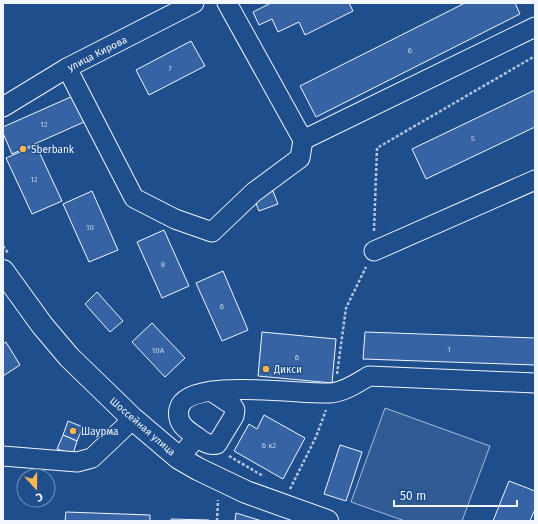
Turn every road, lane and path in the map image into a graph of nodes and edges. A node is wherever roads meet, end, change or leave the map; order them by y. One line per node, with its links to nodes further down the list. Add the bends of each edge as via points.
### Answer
1 (194, 3): 5 (street, улица Кирова)
2 (227, 3): 7 (street)
3 (535, 27): 7 (street)
4 (535, 56): 9 (path, via 377,148)
5 (67, 68): 6 (street, улица Кирова); 7 (street, via 134,198 175,219 212,232 254,192 300,158)
6 (3, 107)
7 (303, 140)
8 (535, 180): 9 (street)
9 (374, 251): 13 (path, via 346,308 338,369)
10 (3, 271): 14 (main road, Шоссейная улица, via 69,357)
11 (535, 383): 13 (street, via 369,376 352,386)
12 (212, 391): 13 (street); 15 (street, via 235,410 217,444); 15 (street, via 188,397 179,408 178,417 181,425)
13 (331, 393): 19 (path, via 316,437)
14 (133, 419): 16 (street, via 92,458 77,462); 17 (main road, Шоссейная улица)
15 (205, 441): 17 (street); 18 (path)
16 (3, 456)
17 (179, 458): 20 (main road, Шоссейная улица, via 246,492)
18 (269, 480)
19 (288, 492)
20 (327, 521)

